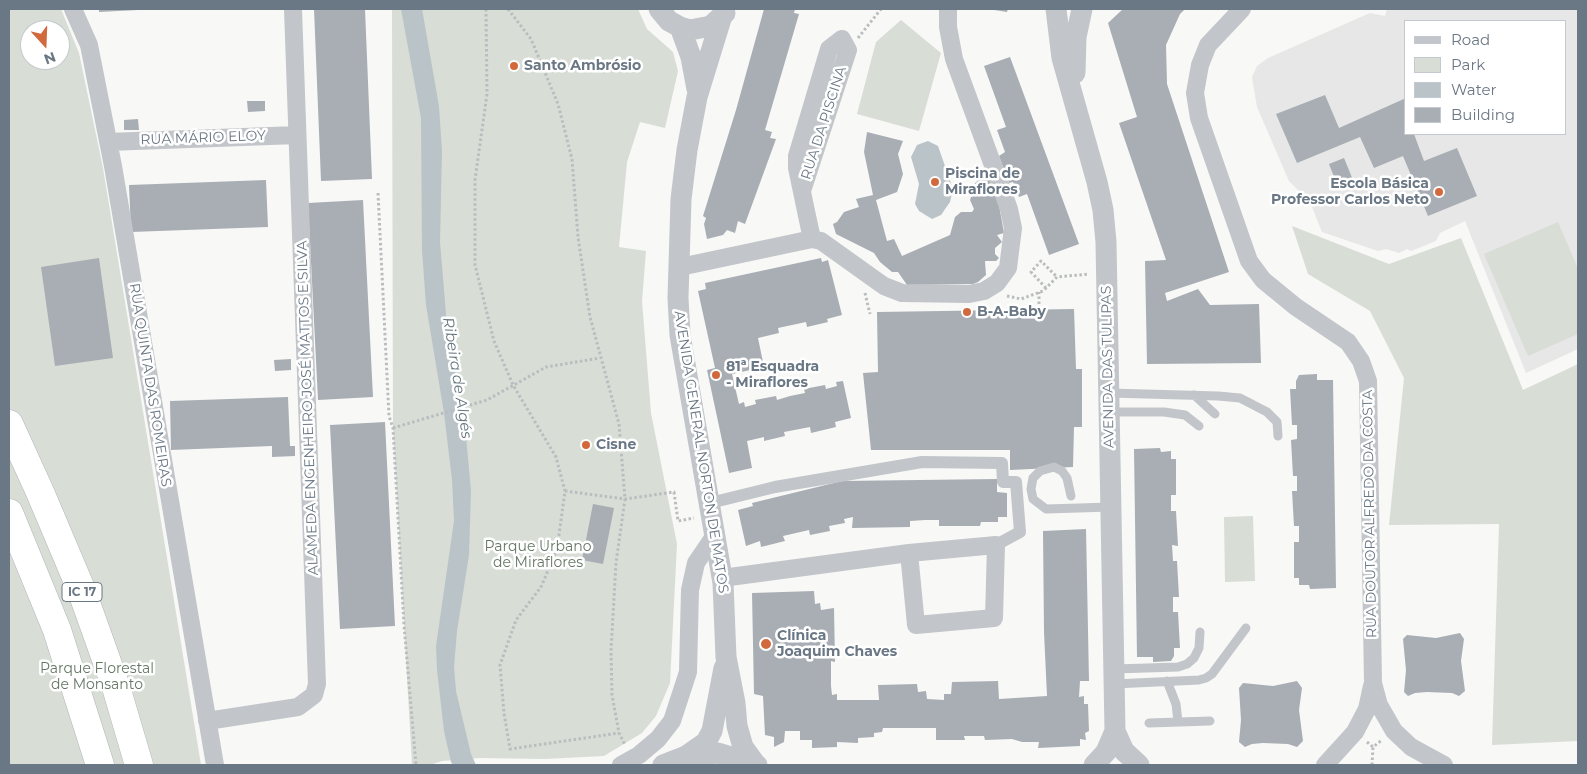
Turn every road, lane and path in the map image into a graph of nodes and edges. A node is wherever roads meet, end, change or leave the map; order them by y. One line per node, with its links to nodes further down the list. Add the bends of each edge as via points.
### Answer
1 (73, 9): 17 (street, RUA QUINTA DAS ROMEIRAS, via 89,45)
2 (293, 9): 16 (street, ALAMEDA ENGENHEIRO JOSÉ MATTOS E SILVA)
3 (486, 9): 28 (path, via 488,94 475,180 475,265 494,341)
4 (508, 9): 27 (path, via 531,39 558,104 572,159 578,237 590,317)
5 (659, 9): 12 (street, via 669,21)
6 (881, 9): 13 (path)
7 (948, 9): 24 (street, via 954,59 1013,228 1008,268 997,283)
8 (1056, 9): 15 (street, AVENIDA DAS TULIPAS, via 1062,58)
9 (1082, 9): 15 (street, via 1074,59)
10 (1242, 9): 51 (street, RUA DOUTOR ALFREDO DA COSTA, via 1208,45 1200,65 1195,93 1199,118 1249,261 1263,280 1296,307 1348,342 1361,361 1368,381)
11 (724, 14): 12 (street, via 711,26 698,30); 14 (street, AVENIDA GENERAL NORTON DE MATOS)
12 (680, 27): 14 (street, AVENIDA GENERAL NORTON DE MATOS, via 692,56)
13 (848, 50): 19 (street, RUA DA PISCINA, via 842,39 828,49 798,156 797,168)
14 (697, 97): 20 (street, AVENIDA GENERAL NORTON DE MATOS, via 683,182)
15 (1082, 125): 21 (street, AVENIDA DAS TULIPAS, via 1103,210)
16 (297, 135): 17 (street, RUA MÁRIO ELOY); 53 (street, ALAMEDA ENGENHEIRO JOSÉ MATTOS E SILVA, via 317,684 314,695 298,708)
17 (108, 142): 53 (street, RUA QUINTA DAS ROMEIRAS)
18 (378, 193): 34 (path, via 389,416)
19 (812, 239): 20 (street); 24 (street, via 821,241 884,286 902,293 969,294)
20 (680, 267): 40 (street, AVENIDA GENERAL NORTON DE MATOS, via 680,335)
21 (1107, 273): 22 (path); 30 (street, AVENIDA DAS TULIPAS)
22 (1057, 277): 23 (path); 23 (path, via 1041,261 1031,272)
23 (1046, 288): 25 (path)
24 (984, 291): 25 (path, via 1021,299)
25 (1039, 292): 26 (path)
26 (1039, 309)
27 (600, 358): 28 (path, via 546,367); 38 (path, via 619,424)
28 (513, 385): 34 (path, via 488,400); 36 (path, via 556,457)
29 (1194, 395): 30 (lane); 31 (lane); 35 (lane, via 1240,398 1277,422)
30 (1109, 403): 33 (lane, via 1185,415); 39 (street, AVENIDA DAS TULIPAS)
31 (1215, 414)
32 (9, 424): 52 (highway, IC 17, via 71,566)
33 (1199, 426)
34 (393, 428): 68 (path)
35 (1278, 436)
36 (564, 491): 38 (path); 60 (path, via 557,549 541,587 516,620 500,665 510,749)
37 (1071, 496): 39 (lane, via 1067,478 1054,467 1040,471 1033,478 1033,499 1046,509)
38 (625, 499): 40 (path, via 674,492 678,521); 60 (path, via 616,562 611,650 612,695)
39 (1111, 507): 49 (street, AVENIDA DAS TULIPAS)
40 (711, 508): 42 (street, AVENIDA GENERAL NORTON DE MATOS); 43 (street, via 775,487 922,462 1002,462 1004,482 1016,482 1020,532)
41 (9, 513): 64 (highway, IC 17, via 57,630)
42 (715, 535): 45 (street, AVENIDA GENERAL NORTON DE MATOS); 62 (street, via 696,563 690,590 688,672 680,702 672,721)
43 (996, 545): 44 (street); 44 (street, via 994,618 916,625)
44 (909, 553): 45 (street)
45 (722, 578): 48 (street, AVENIDA GENERAL NORTON DE MATOS)
46 (1246, 628): 50 (lane, via 1212,674 1206,678)
47 (1200, 632): 49 (lane, via 1199,648 1187,664)
48 (726, 657): 63 (street, AVENIDA GENERAL NORTON DE MATOS, via 712,731 706,742); 71 (street, AVENIDA GENERAL NORTON DE MATOS, via 739,735 748,755)
49 (1114, 676): 50 (lane); 57 (street, AVENIDA DAS TULIPAS)
50 (1167, 682): 55 (lane, via 1176,704)
51 (1373, 683): 58 (street, RUA DOUTOR ALFREDO DA COSTA, via 1379,705); 59 (street, via 1367,709)
52 (116, 687): 65 (highway, IC 17); 66 (highway)
53 (207, 721): 67 (street, RUA QUINTA DAS ROMEIRAS)
54 (1210, 721): 55 (lane)
55 (1178, 722): 56 (lane)
56 (1149, 723)
57 (1115, 731): 72 (street, AVENIDA DAS TULIPAS, via 1106,752); 73 (street, AVENIDA DAS TULIPAS, via 1124,751)
58 (1394, 731): 61 (path); 76 (street, RUA DOUTOR ALFREDO DA COSTA, via 1411,747)
59 (1354, 732): 61 (path); 74 (street)
60 (619, 733): 62 (path, via 623,743)
61 (1373, 747): 75 (path)
62 (639, 755): 69 (street)
63 (686, 756): 70 (street); 71 (street, via 718,753)
64 (100, 765)
65 (139, 765)
66 (144, 765)
67 (215, 765)
68 (416, 765)
69 (621, 765)
70 (663, 765)
71 (757, 765)
72 (1094, 765)
73 (1139, 765)
74 (1325, 765)
75 (1372, 765)
76 (1444, 765)

